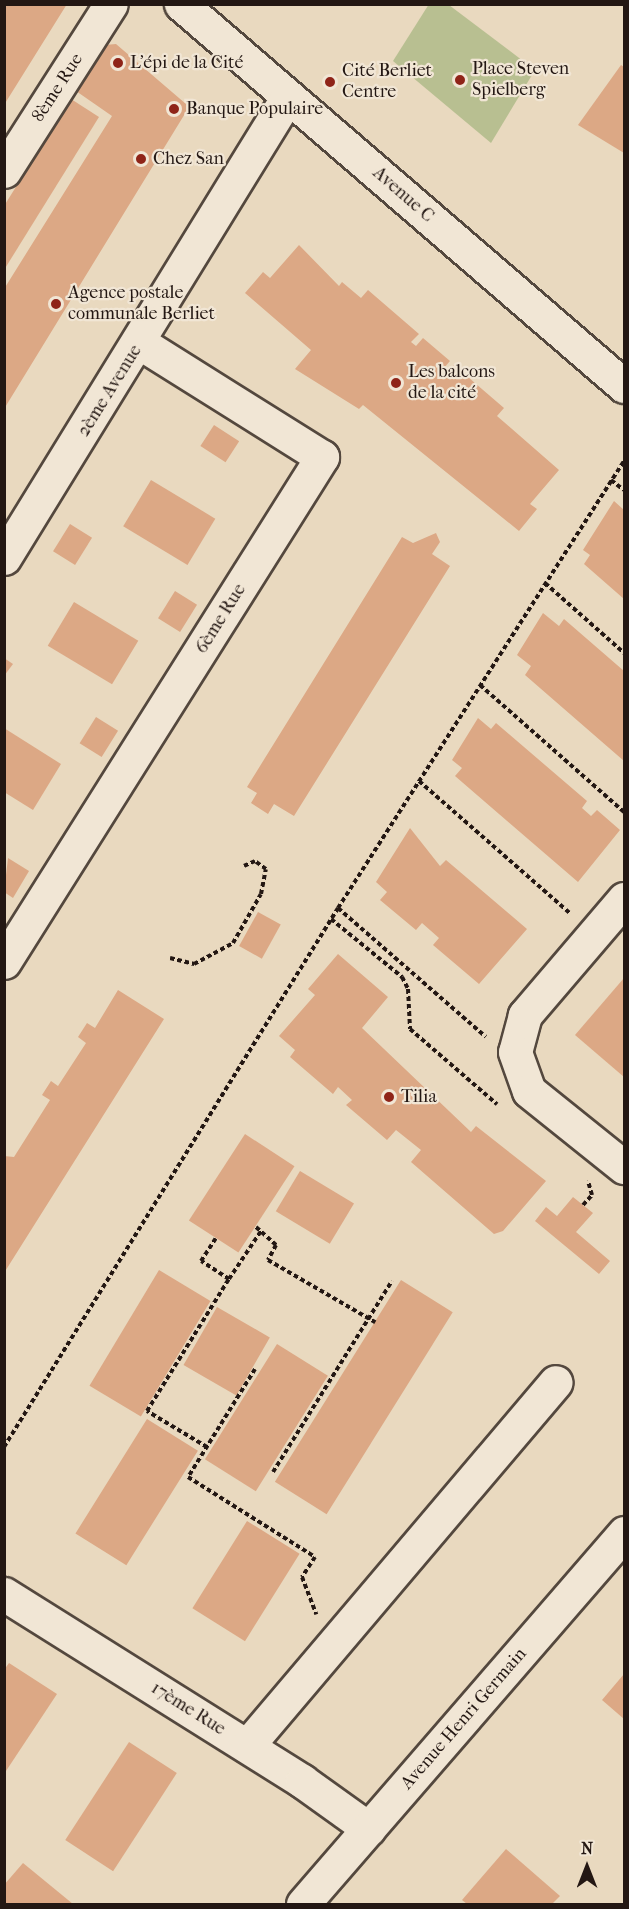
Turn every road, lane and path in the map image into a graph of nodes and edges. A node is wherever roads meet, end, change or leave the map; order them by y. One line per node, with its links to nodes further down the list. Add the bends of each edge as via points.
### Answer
1 (111, 4): 4 (street, 8ème Rue)
2 (181, 4): 3 (street, Avenue C)
3 (287, 98): 5 (street, 2ème Avenue); 6 (street, Avenue C)
4 (4, 171)
5 (140, 343): 10 (street, 2ème Avenue); 22 (street, 6ème Rue, via 322,457)
6 (624, 386)
7 (624, 461): 8 (path)
8 (611, 480): 9 (path); 11 (path)
9 (624, 490)
10 (4, 558)
11 (545, 583): 12 (path); 13 (path)
12 (624, 653)
13 (480, 685): 14 (path); 15 (path)
14 (419, 782): 18 (path); 20 (path)
15 (624, 812)
16 (244, 866): 21 (path, via 255,861 266,869 261,894 233,943 194,963)
17 (624, 899): 20 (street)
18 (338, 908): 19 (path); 23 (path, via 496,1046)
19 (332, 919): 24 (path, via 402,977 408,989 410,1029); 38 (path)
20 (594, 935): 23 (street, via 525,1016)
21 (170, 958)
22 (4, 962)
23 (515, 1052): 25 (street, via 529,1091)
24 (508, 1113)
25 (624, 1167)
26 (580, 1174): 27 (path, via 592,1195)
27 (583, 1205)
28 (256, 1227): 29 (path)
29 (261, 1231): 31 (path); 33 (path, via 276,1245 268,1260)
30 (216, 1238): 31 (path, via 201,1261)
31 (229, 1280): 37 (path, via 147,1411)
32 (392, 1281): 33 (path)
33 (367, 1320): 34 (path); 39 (path)
34 (375, 1322)
35 (255, 1369): 37 (path)
36 (556, 1382): 42 (street)
37 (207, 1446): 42 (path, via 188,1476 315,1557 302,1577)
38 (4, 1447)
39 (273, 1472)
40 (624, 1533): 44 (street, Avenue Henri Germain)
41 (4, 1594): 43 (street, 17ème Rue)
42 (328, 1646): 43 (street)
43 (247, 1746): 44 (street, 17ème Rue)
44 (369, 1829): 45 (street, Avenue Henri Germain)
45 (303, 1905)

